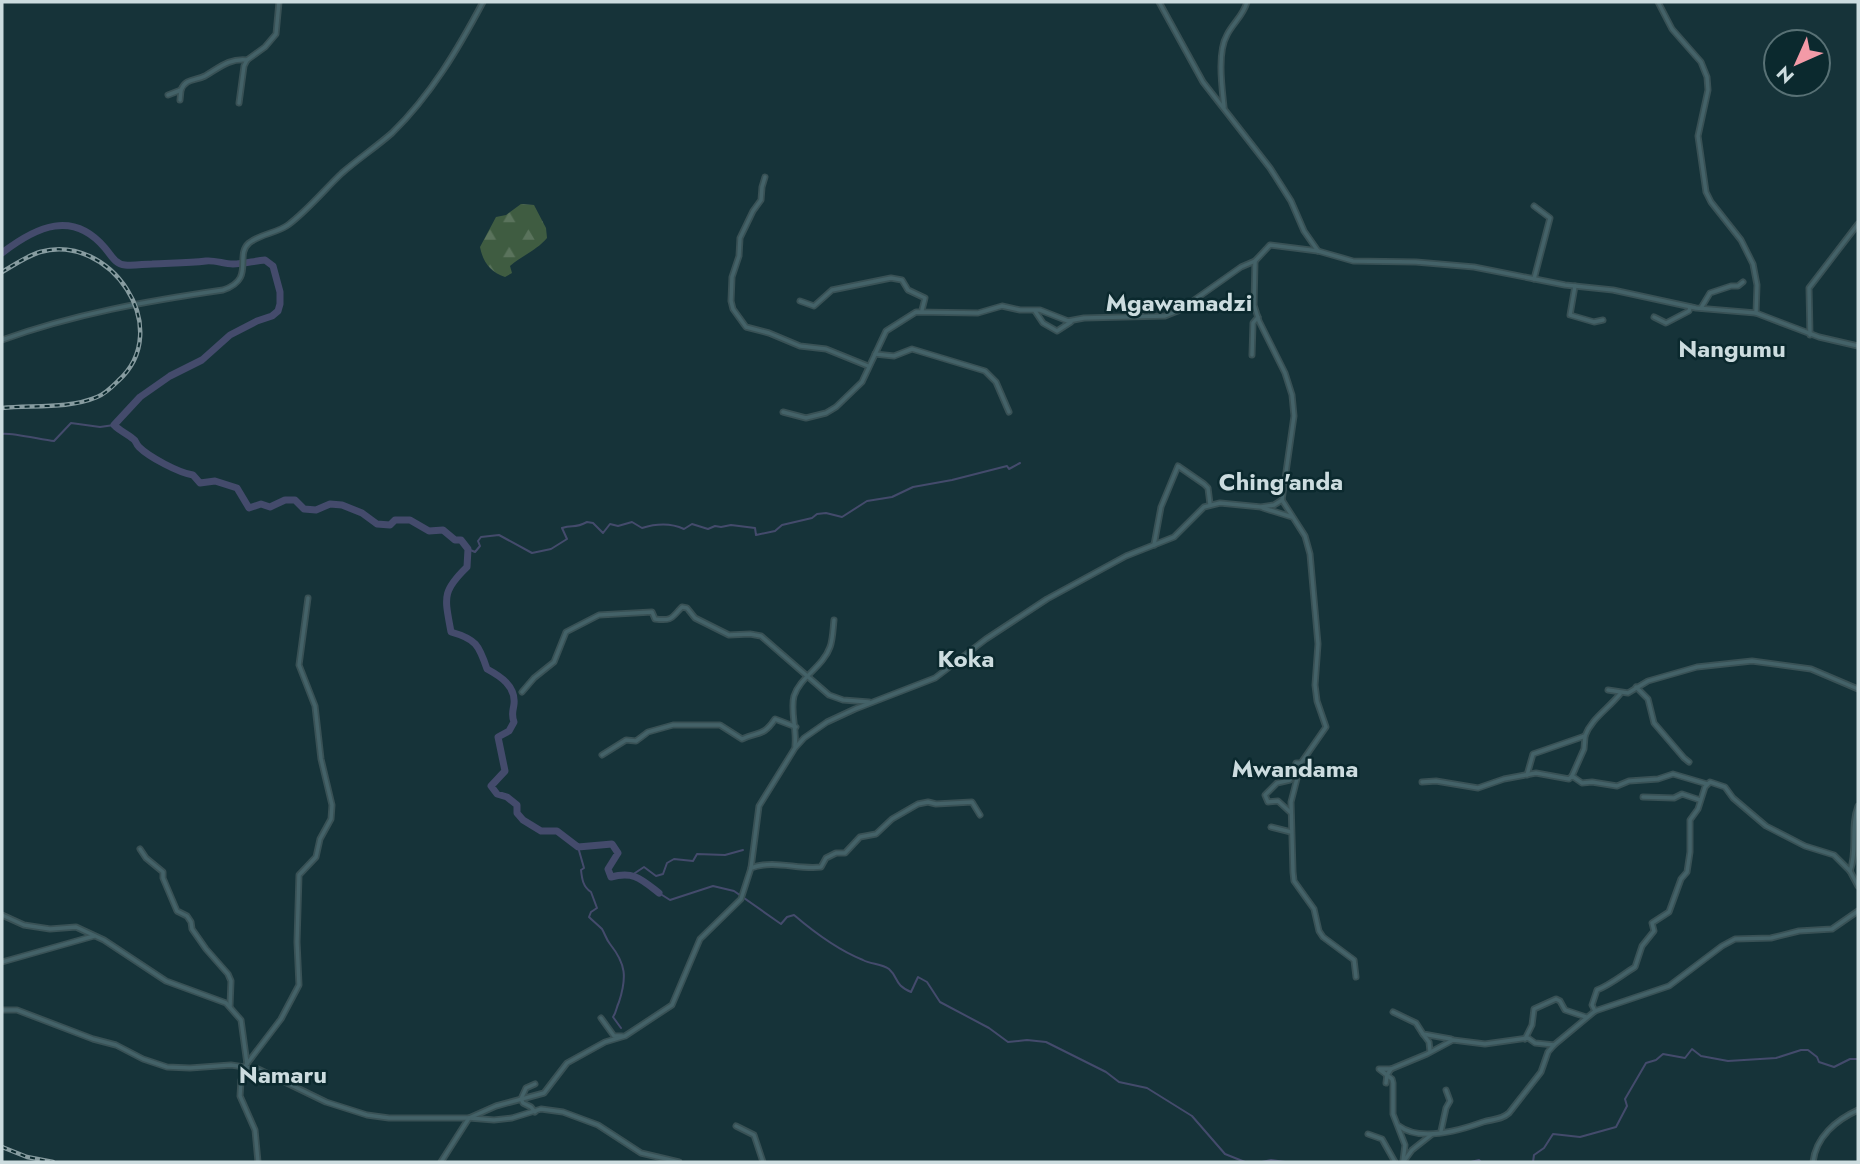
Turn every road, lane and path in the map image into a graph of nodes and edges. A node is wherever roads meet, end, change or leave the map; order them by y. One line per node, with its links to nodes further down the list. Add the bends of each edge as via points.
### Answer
1 (279, 2): 6 (street, via 275,34)
2 (483, 2): 31 (street, via 440,76 403,121 288,225 249,243 240,280 223,290 96,311)
3 (1158, 2): 11 (street, via 1192,64)
4 (1247, 2): 11 (street, via 1223,44)
5 (1658, 2): 25 (street, via 1707,77 1699,136 1706,192 1753,264)
6 (247, 60): 7 (street, via 229,61 187,82); 10 (street)
7 (181, 90): 8 (street); 9 (street)
8 (168, 95)
9 (180, 100)
10 (239, 103)
11 (1224, 109): 15 (street, via 1276,177)
12 (765, 177): 35 (street, via 762,198 740,238 732,277 733,309 746,327)
13 (1534, 206): 17 (street, via 1550,218)
14 (1858, 224): 30 (street, via 1809,288)
15 (1318, 251): 16 (street, via 1270,245); 17 (street, via 1353,261 1451,264)
16 (1255, 261): 26 (street); 29 (street, via 1165,316)
17 (1534, 279): 19 (street)
18 (1743, 282): 22 (street, via 1710,293)
19 (1575, 286): 21 (street); 28 (street, via 1570,315)
20 (800, 301): 23 (street, via 814,306 832,290 891,278 902,280 908,290 925,298)
21 (1690, 307): 22 (street); 27 (street, via 1666,323)
22 (1701, 309): 25 (street)
23 (922, 310): 24 (street, via 978,313 1002,306); 33 (street, via 888,329)
24 (1035, 310): 29 (street); 29 (street, via 1043,323 1057,331)
25 (1756, 313): 30 (street)
26 (1258, 317): 34 (street, via 1253,323); 38 (street, via 1285,373 1293,404)
27 (1654, 317)
28 (1603, 320)
29 (1072, 321)
30 (1810, 335): 32 (street)
31 (2, 340)
32 (1858, 346)
33 (875, 354): 35 (street); 37 (street, via 894,356 912,349 985,371 996,382)
34 (1252, 355)
35 (868, 366): 36 (street, via 855,391 826,412 806,418)
36 (783, 412)
37 (1009, 412)
38 (1282, 500): 40 (street); 41 (street)
39 (1210, 504): 40 (street); 42 (street, via 1174,537); 42 (street, via 1208,488 1178,466 1161,507)
40 (1261, 507): 41 (street)
41 (1294, 518): 57 (street, via 1310,554 1318,644 1315,685 1326,727)
42 (1154, 545): 51 (street, via 1046,599 935,678)
43 (308, 598): 90 (street, via 299,665 315,706 331,819 316,857 299,875 299,985)
44 (834, 620): 45 (street, via 830,648)
45 (807, 677): 49 (street, via 761,636 729,635 682,607 669,620 655,619 652,612 599,615 566,632 554,662); 51 (street, via 834,698); 52 (street, via 792,700)
46 (1636, 687): 47 (street, via 1696,667 1752,661 1811,669); 50 (street); 56 (street, via 1648,699 1654,723)
47 (1858, 689)
48 (1608, 690): 50 (street)
49 (522, 692)
50 (1621, 693): 53 (street, via 1594,719)
51 (872, 702): 54 (street, via 827,722)
52 (796, 727): 54 (street); 55 (street, via 775,719 767,731 742,738 720,725 673,724 636,741 626,740)
53 (1585, 736): 58 (street, via 1533,754); 59 (street)
54 (795, 748): 70 (street, via 759,806)
55 (602, 755)
56 (1689, 762)
57 (1301, 763): 65 (street); 65 (street, via 1296,763 1290,780 1277,783 1265,795 1268,802 1278,801)
58 (1527, 775): 59 (street); 60 (street, via 1478,788)
59 (1572, 776): 61 (street, via 1582,783 1611,786 1673,774)
60 (1422, 782)
61 (1707, 784): 63 (street); 71 (street, via 1712,781 1725,787 1766,826 1835,855)
62 (1643, 797): 63 (street, via 1682,794)
63 (1700, 800): 80 (street, via 1690,820 1687,872 1670,910 1653,923 1654,931 1642,946 1635,967 1597,990 1592,1005)
64 (1858, 806): 71 (street)
65 (1290, 812): 68 (street)
66 (980, 815): 70 (street, via 972,802 928,802 903,811 876,834 827,858 821,867 765,863)
67 (1271, 827): 68 (street)
68 (1292, 832): 77 (street, via 1294,880 1310,901 1322,937 1354,960)
69 (140, 849): 78 (street, via 163,872 177,911 187,916 206,949 228,974)
70 (751, 867): 85 (street, via 742,897 700,939 672,1005)
71 (1850, 871): 72 (street)
72 (1858, 886)
73 (1858, 911): 80 (street, via 1832,929 1735,939 1669,986)
74 (2, 915): 75 (street, via 24,925 73,926)
75 (94, 936): 76 (street); 78 (street, via 166,981)
76 (2, 962)
77 (1356, 977)
78 (230, 1006): 90 (street, via 243,1026)
79 (2, 1010): 90 (street, via 17,1010 171,1068)
80 (1595, 1011): 82 (street)
81 (1393, 1012): 84 (street, via 1416,1023)
82 (1586, 1017): 86 (street, via 1553,1000 1534,1009); 88 (street)
83 (601, 1018): 85 (street, via 614,1036)
84 (1423, 1034): 87 (street); 89 (street)
85 (625, 1036): 96 (street, via 567,1063 544,1093)
86 (1525, 1039): 87 (street, via 1485,1044); 88 (street)
87 (1453, 1040): 89 (street)
88 (1554, 1045): 102 (street, via 1541,1072 1506,1116)
89 (1430, 1051): 91 (street)
90 (247, 1065): 99 (street, via 335,1106 367,1115); 106 (street, via 240,1096 256,1132)
91 (1391, 1069): 92 (street); 92 (street, via 1379,1069)
92 (1387, 1074): 93 (street); 101 (street, via 1393,1083)
93 (1386, 1083)
94 (535, 1084): 96 (street, via 526,1088)
95 (1446, 1090): 102 (street, via 1450,1101)
96 (522, 1099): 98 (street); 99 (street)
97 (1858, 1110): 111 (street, via 1843,1116 1817,1143)
98 (535, 1112): 99 (street, via 505,1119); 108 (street, via 547,1109 578,1117 641,1153)
99 (469, 1118): 107 (street)
100 (736, 1126): 109 (street, via 754,1135)
101 (1399, 1126): 104 (street); 105 (street, via 1405,1145)
102 (1441, 1131): 104 (street)
103 (1368, 1134): 110 (street, via 1382,1139)
104 (1434, 1134): 105 (street)
105 (1403, 1161)
106 (258, 1162)
107 (441, 1162)
108 (679, 1162)
109 (763, 1162)
110 (1395, 1162)
111 (1813, 1162)

